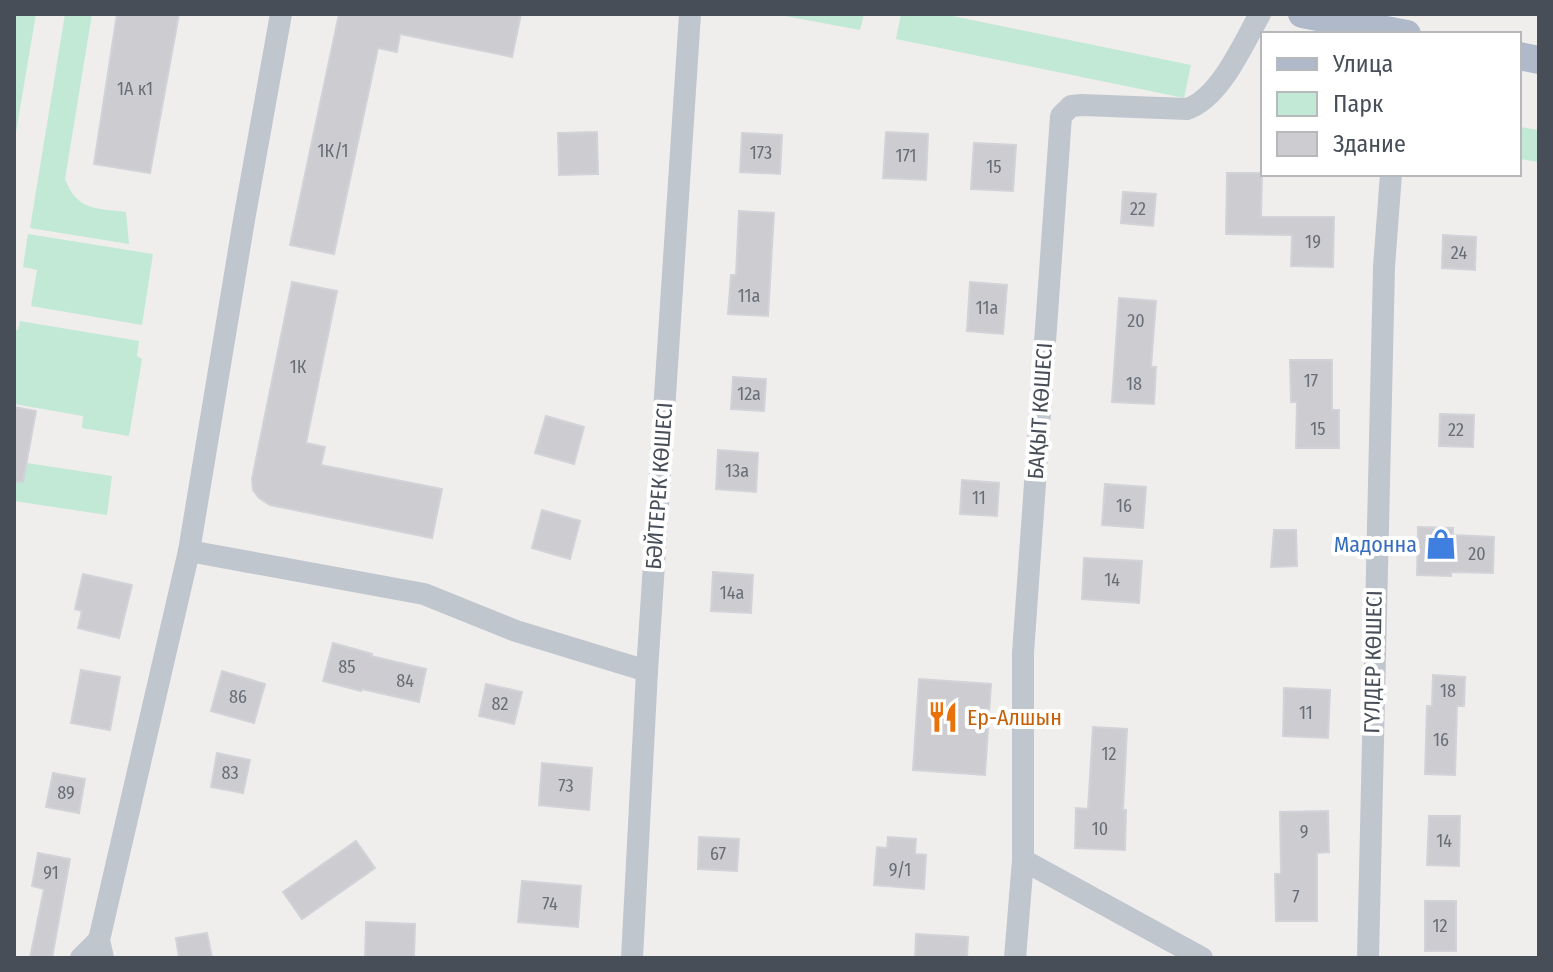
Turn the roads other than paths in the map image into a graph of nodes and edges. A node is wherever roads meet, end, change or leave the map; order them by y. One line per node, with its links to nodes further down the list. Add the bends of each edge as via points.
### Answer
1 (281, 14): 7 (street)
2 (690, 14): 8 (street, БӘЙТЕРЕК КӨШЕСІ)
3 (1260, 14): 9 (street, БАҚЫТ КӨШЕСІ, via 1216,88 1197,106 1082,105 1071,106 1061,116 1023,653)
4 (1302, 14): 5 (main road)
5 (1396, 32)
6 (1391, 176): 15 (street, ГҮЛДЕР КӨШЕСІ)
7 (189, 551): 8 (street, via 424,594 516,631); 10 (street, via 122,830)
8 (647, 671): 12 (street, БӘЙТЕРЕК КӨШЕСІ)
9 (1023, 860): 13 (street, БАҚЫТ КӨШЕСІ); 14 (street)
10 (101, 949): 11 (street)
11 (81, 958)
12 (632, 958)
13 (1015, 958)
14 (1202, 958)
15 (1368, 958)

